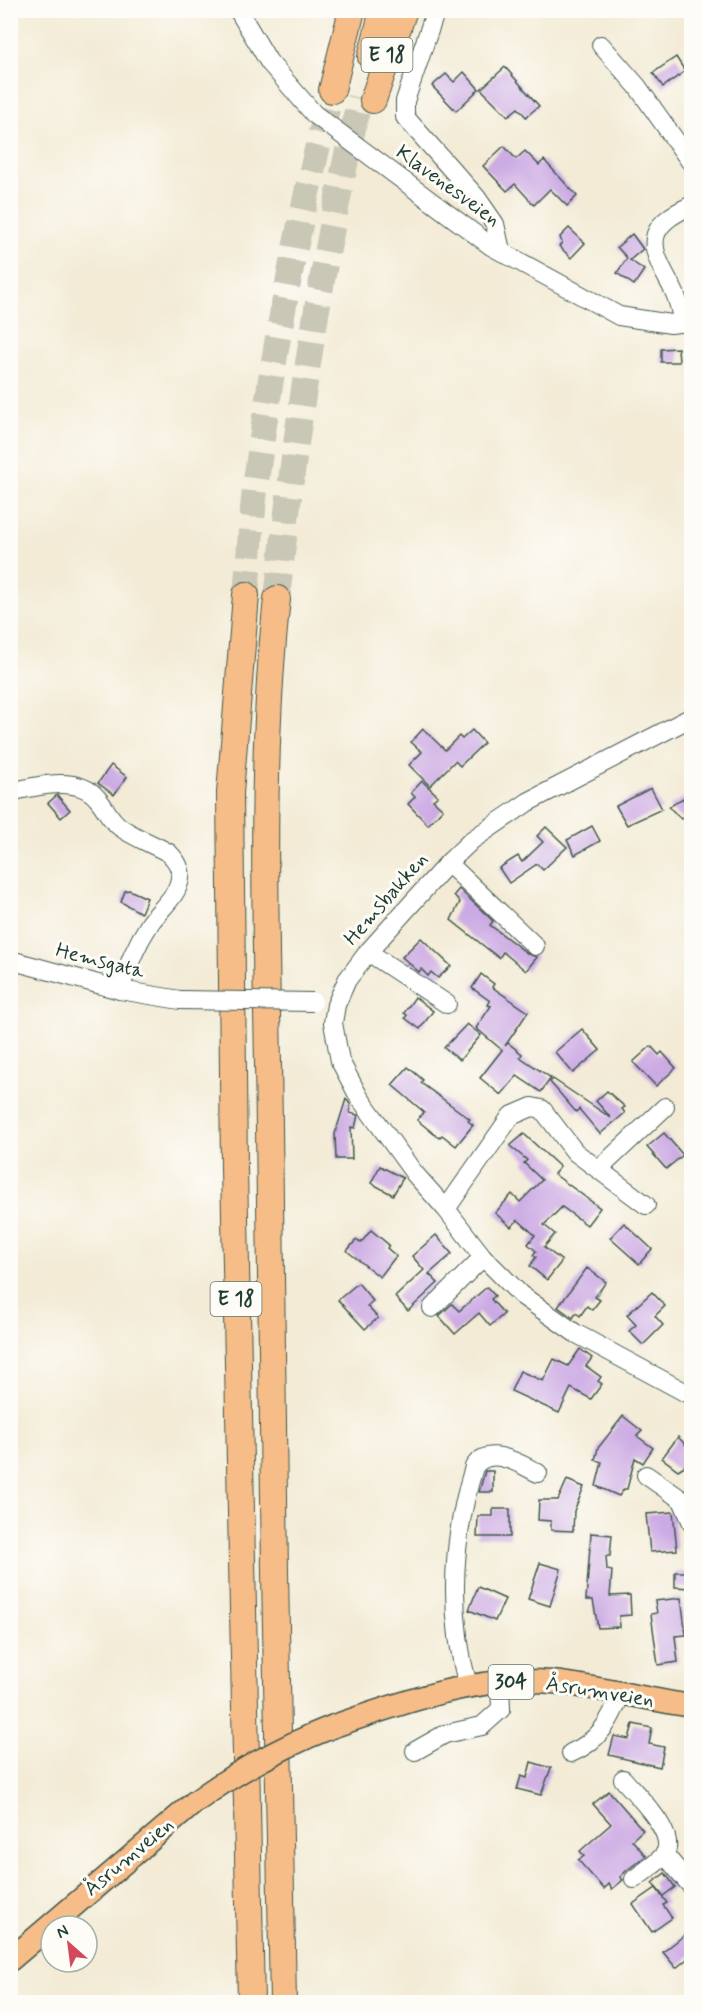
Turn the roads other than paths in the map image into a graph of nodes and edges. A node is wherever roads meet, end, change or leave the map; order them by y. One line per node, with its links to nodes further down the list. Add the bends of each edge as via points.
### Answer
1 (238, 10): 10 (street, Klavenesveien, via 269,62 314,114)
2 (336, 10): 3 (highway, E 18, via 326,88)
3 (352, 10)
4 (383, 10): 5 (highway, E 18, via 367,99)
5 (404, 10)
6 (436, 10): 10 (street, via 405,101 405,117 477,198 495,224)
7 (602, 45): 8 (street, via 637,86)
8 (692, 164)
9 (692, 205): 11 (street, Klavenesveien, via 666,221 655,242)
10 (501, 251): 11 (street, Klavenesveien, via 619,316)
11 (687, 322)
12 (246, 595): 44 (highway, E 18, via 230,793)
13 (277, 599): 45 (highway, E 18, via 268,771 268,1012)
14 (692, 717): 16 (street, Hemsbakken, via 528,802 491,825)
15 (10, 792): 20 (street, via 57,785 88,788 120,827 175,860 181,877 176,890 137,945)
16 (448, 863): 17 (street); 18 (street, Hemsbakken)
17 (535, 946)
18 (368, 952): 21 (street); 22 (street, Hemsbakken, via 347,980)
19 (10, 960): 20 (street, Hemsgata)
20 (120, 990): 22 (street, Hemsgata, bridge, via 180,1000)
21 (447, 1004)
22 (336, 1005): 26 (street, Hemsbakken, via 335,1042 347,1077 414,1173)
23 (665, 1107): 24 (street)
24 (599, 1169): 25 (street); 26 (street, via 575,1152 542,1109 532,1107 511,1116)
25 (646, 1204)
26 (446, 1209): 27 (street, Hemsbakken)
27 (483, 1257): 28 (street); 29 (street, Hemsbakken, via 521,1295 555,1320)
28 (432, 1308)
29 (692, 1396)
30 (538, 1473): 34 (street, via 498,1456 486,1456 474,1467 460,1520 453,1594)
31 (646, 1475): 32 (street, via 682,1500)
32 (692, 1523)
33 (500, 1682): 34 (main road, Åsrumveien / 304); 35 (main road, Åsrumveien / 304, via 550,1682); 37 (street, via 501,1709 489,1722 445,1734)
34 (468, 1686): 43 (main road, Åsrumveien / 304, bridge, via 334,1726 251,1763 195,1802)
35 (621, 1692): 36 (main road, Åsrumveien / 304); 38 (street, via 609,1723 598,1737)
36 (692, 1706)
37 (415, 1751)
38 (571, 1753)
39 (622, 1779): 40 (street, via 666,1831 669,1844)
40 (665, 1855): 41 (street); 42 (street)
41 (634, 1879)
42 (692, 1887)
43 (10, 1959)
44 (251, 2002)
45 (283, 2002)

